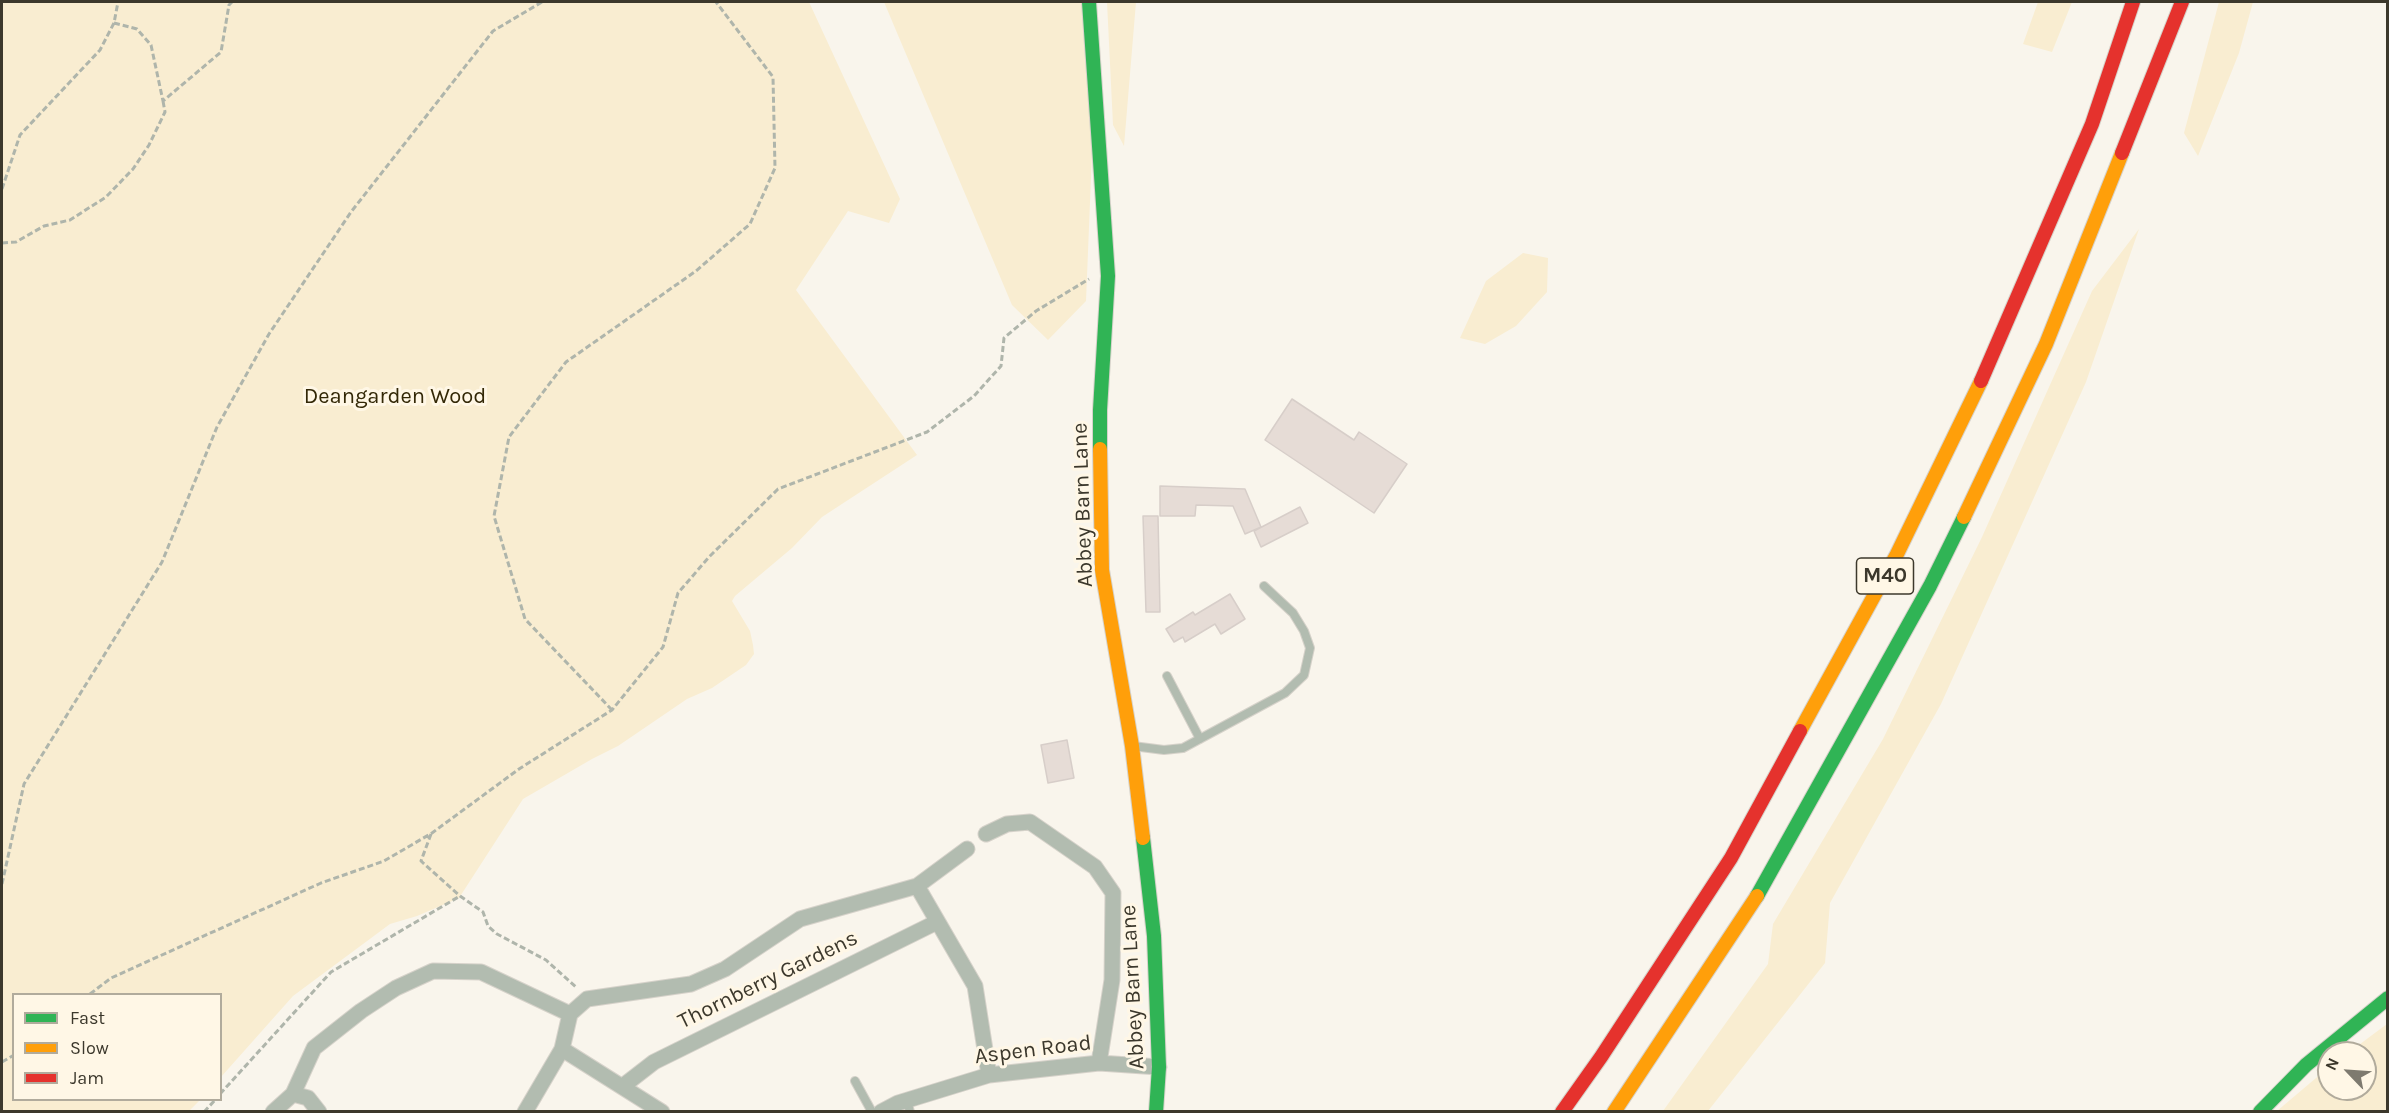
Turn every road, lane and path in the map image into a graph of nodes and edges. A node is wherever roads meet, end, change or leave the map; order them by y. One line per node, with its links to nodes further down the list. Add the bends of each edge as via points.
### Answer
1 (118, 2): 8 (path)
2 (232, 2): 9 (path, via 228,5 221,52)
3 (542, 2): 21 (path, via 493,31 351,212 269,334 217,427 162,562 24,784)
4 (716, 2): 15 (path, via 773,77 775,168 750,224 696,271 566,362 509,437 494,516 525,619)
5 (1089, 2): 12 (main road, Abbey Barn Lane)
6 (2133, 2): 45 (main road, M40, via 2092,124 2042,244 1972,402 1897,554 1731,858)
7 (2181, 2): 46 (main road, M40, via 2046,344 1930,586 1757,896)
8 (114, 23): 9 (path, via 136,29 151,45); 10 (path, via 100,50 20,135)
9 (163, 101): 11 (path, via 165,112 149,145 134,169 106,197 70,220 44,226 16,242)
10 (2, 189)
11 (2, 243)
12 (1108, 276): 15 (path, via 1089,279 1036,311 1004,338 1001,366 995,374 974,396 927,432 778,489 678,593 663,647); 17 (main road, Abbey Barn Lane, via 1100,410 1102,570)
13 (1264, 586): 16 (lane, via 1293,613 1304,631 1310,648 1304,675 1286,693)
14 (1167, 675): 16 (lane)
15 (612, 710): 18 (path, via 519,769)
16 (1200, 739): 17 (lane, via 1183,748 1164,750)
17 (1132, 746): 31 (main road, Abbey Barn Lane, via 1154,936)
18 (432, 833): 23 (path, via 421,861); 25 (path, via 384,861 321,883 111,978)
19 (986, 834): 30 (street, via 1007,824 1030,822 1095,867 1113,893 1113,980)
20 (968, 849): 22 (street)
21 (2, 885)
22 (917, 886): 24 (street); 27 (street, via 800,919 725,969 691,984)
23 (460, 896): 27 (path, via 483,912 488,926 497,934 546,960); 35 (path, via 331,972)
24 (938, 922): 32 (street, via 975,986); 34 (street, Thornberry Gardens, via 654,1062)
25 (91, 993)
26 (2388, 998): 47 (main road, via 2306,1065)
27 (587, 999): 28 (street)
28 (570, 1014): 29 (street); 36 (street, via 481,972 433,971 396,988 314,1048)
29 (562, 1049): 34 (street); 40 (street)
30 (1099, 1063): 31 (street, Aspen Road); 32 (street, Aspen Road)
31 (1159, 1067): 44 (main road, Abbey Barn Lane)
32 (989, 1074): 37 (street, Aspen Road)
33 (855, 1081): 42 (lane)
34 (623, 1086): 41 (street)
35 (222, 1092)
36 (292, 1094): 38 (street); 39 (street, via 308,1098)
37 (909, 1106): 43 (street, Aspen Road)
38 (273, 1112)
39 (319, 1112)
40 (525, 1112)
41 (662, 1112)
42 (872, 1112)
43 (881, 1112)
44 (1156, 1112)
45 (1562, 1112)
46 (1614, 1112)
47 (2260, 1112)

